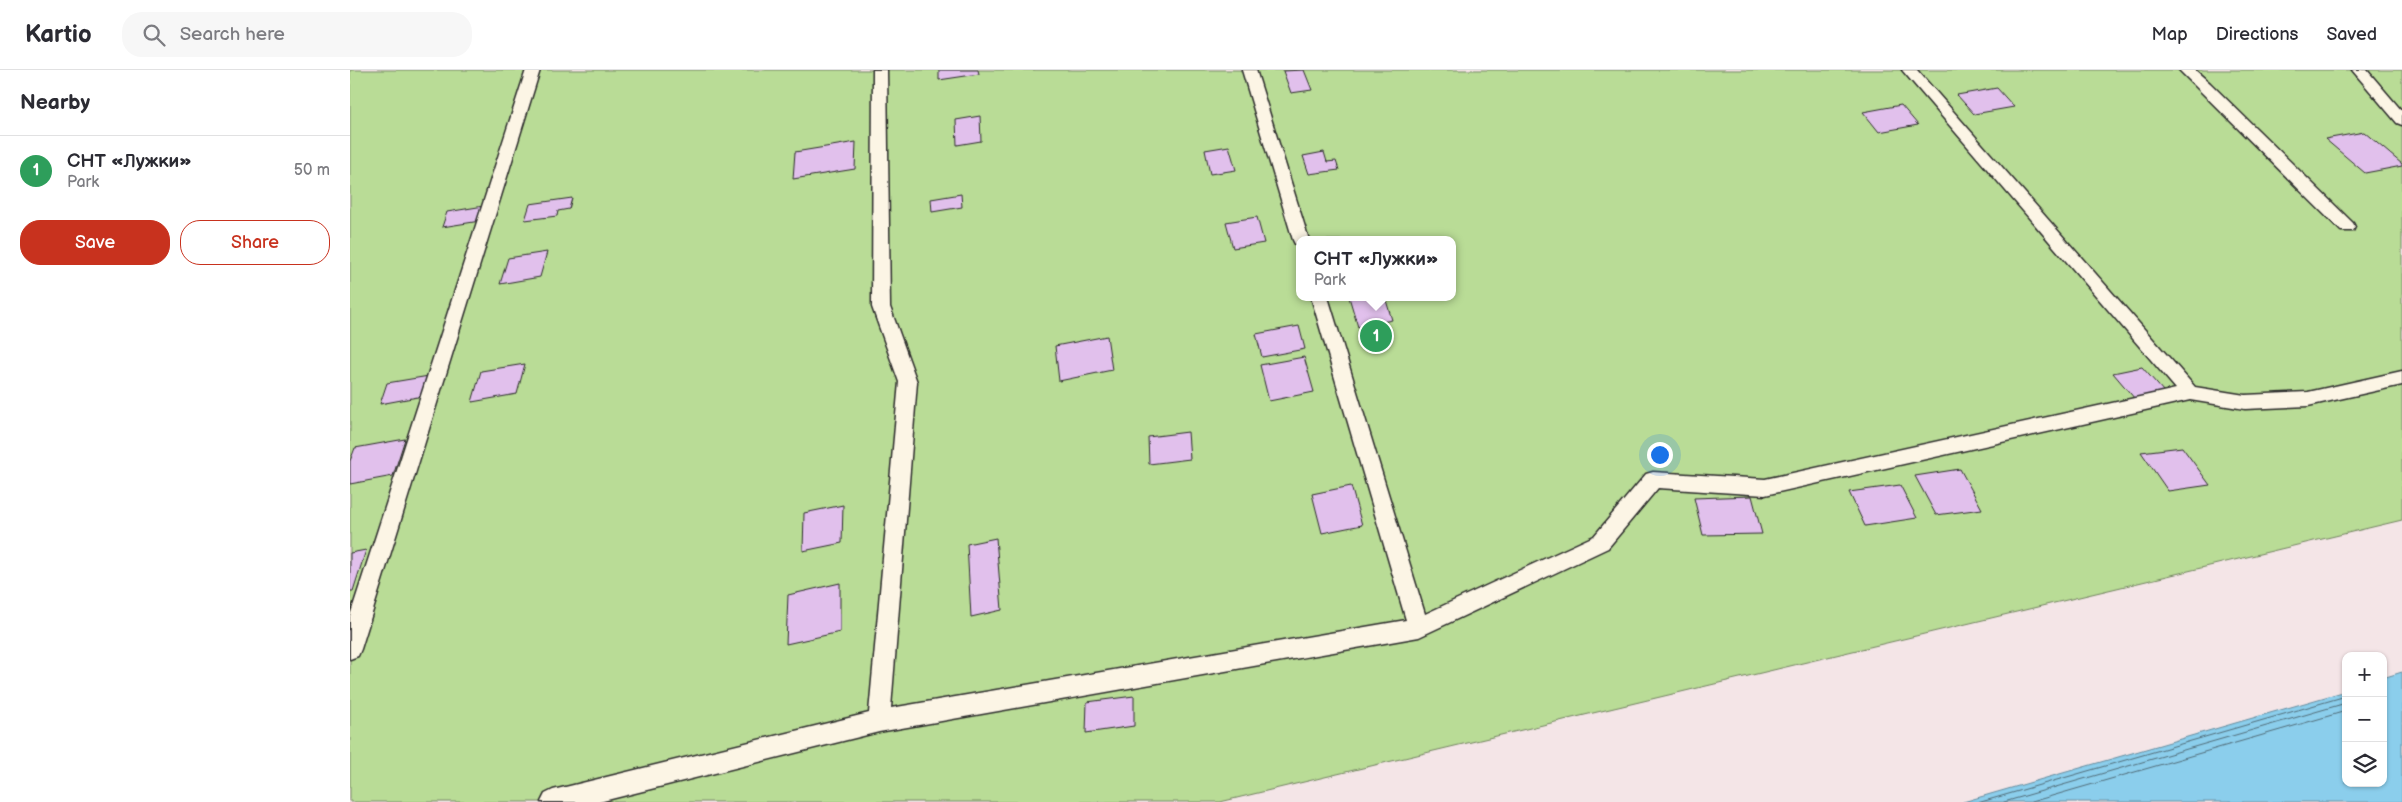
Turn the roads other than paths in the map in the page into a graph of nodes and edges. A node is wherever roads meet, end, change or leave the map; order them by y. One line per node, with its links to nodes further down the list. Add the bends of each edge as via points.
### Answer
1 (533, 70): 14 (lane)
2 (880, 70): 15 (lane, via 881,308 908,382)
3 (1249, 70): 9 (lane)
4 (1909, 70): 12 (lane)
5 (2186, 70): 8 (lane)
6 (2359, 70): 7 (lane)
7 (2402, 120)
8 (2347, 227)
9 (1300, 236)
10 (1320, 301): 13 (lane)
11 (2402, 378): 12 (lane, via 2308,399 2245,402)
12 (2190, 393): 13 (lane, via 1765,487 1653,480 1601,542)
13 (1419, 627): 15 (lane)
14 (350, 650)
15 (879, 721): 16 (lane)
16 (553, 802)

